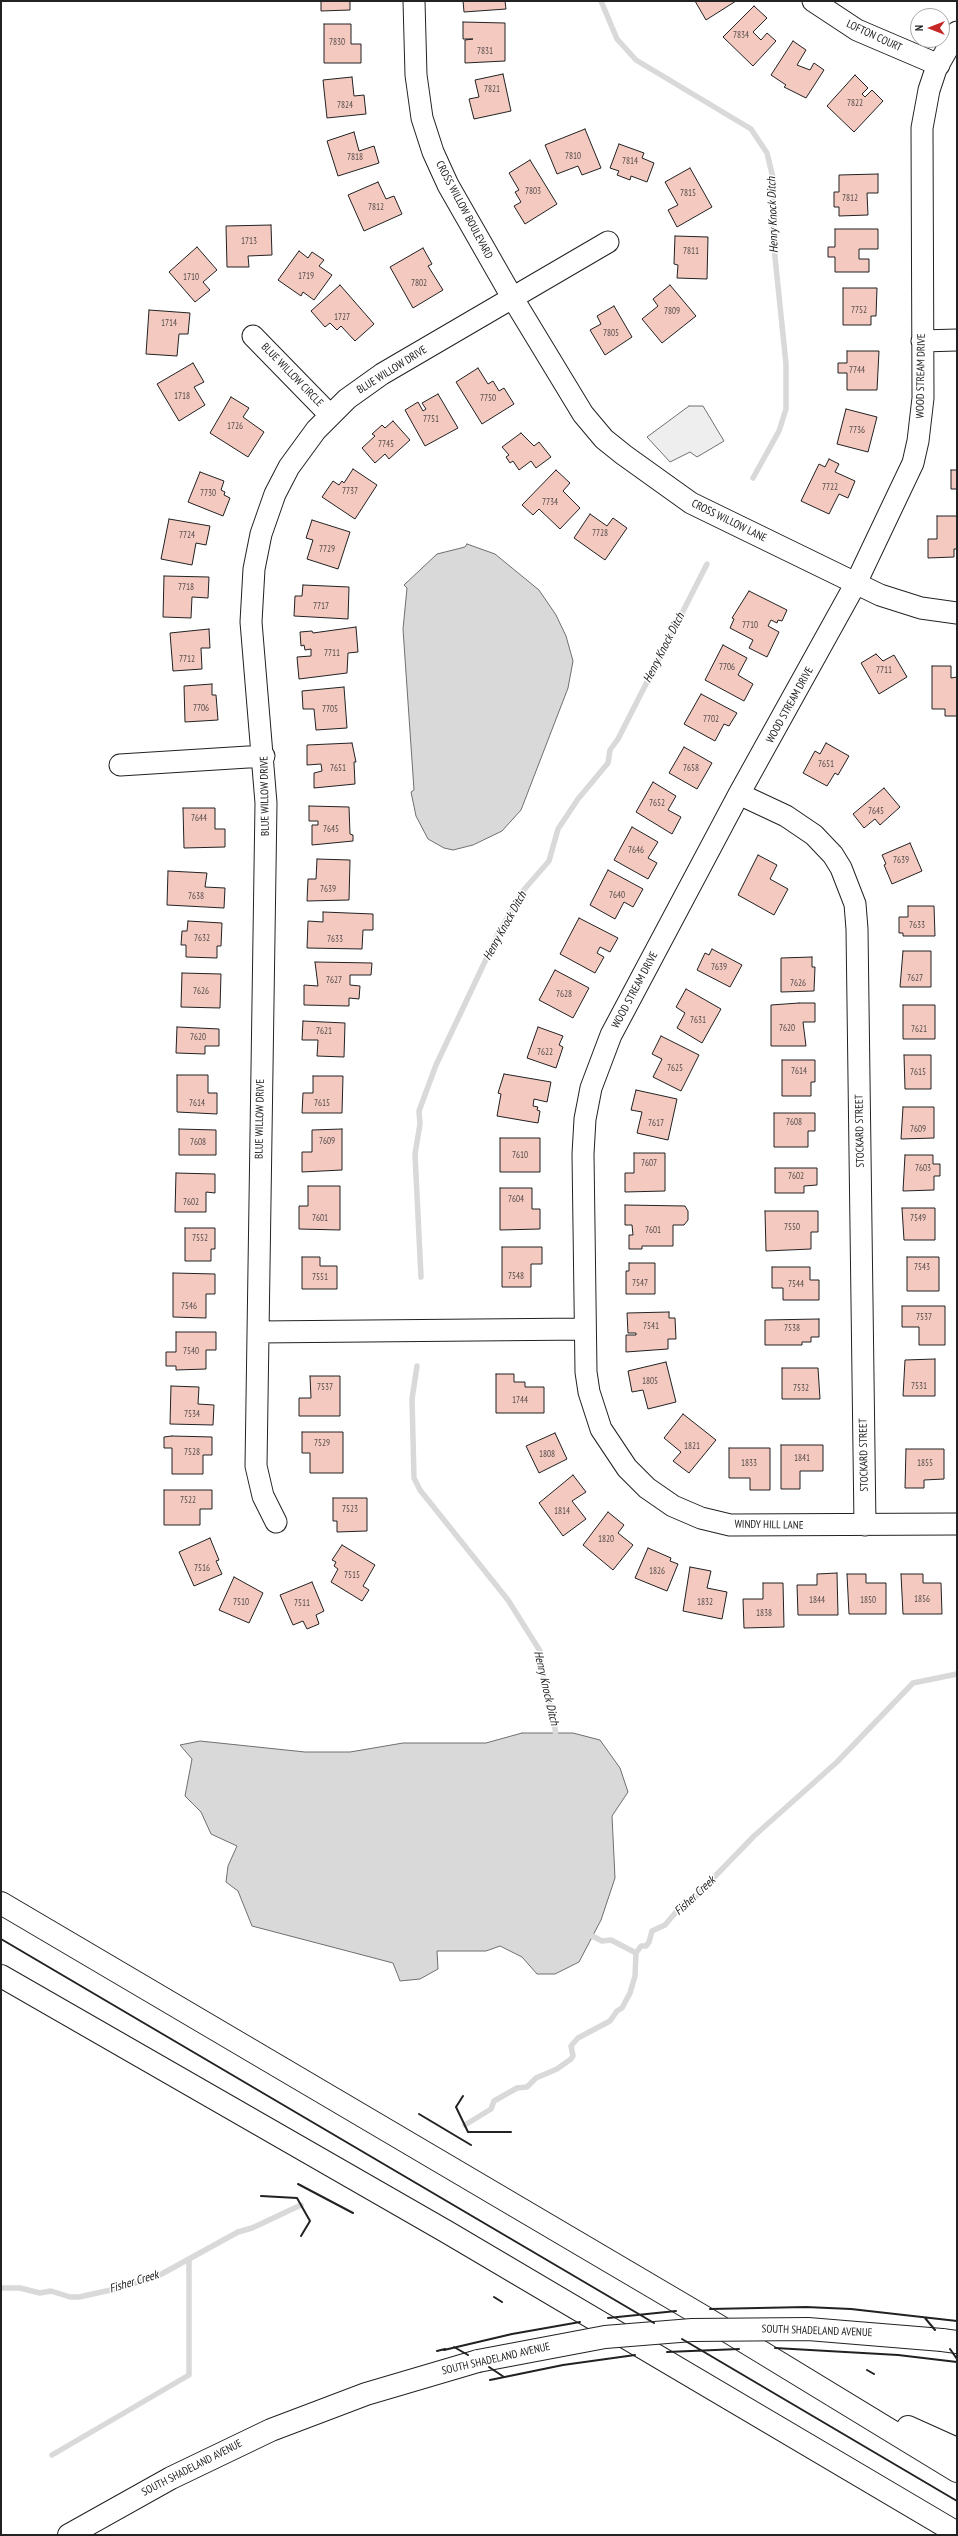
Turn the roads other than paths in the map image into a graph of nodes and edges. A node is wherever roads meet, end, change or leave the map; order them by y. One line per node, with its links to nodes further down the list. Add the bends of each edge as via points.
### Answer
1 (414, 1): 6 (street, CROSS WILLOW BOULEVARD, via 416,74 427,135 448,185)
2 (813, 1): 4 (street, LOFTON COURT, via 857,30)
3 (957, 32): 4 (street, WOOD STREAM DRIVE)
4 (939, 65): 9 (street, WOOD STREAM DRIVE, via 929,90 922,128)
5 (608, 242): 6 (street, BLUE WILLOW DRIVE)
6 (512, 297): 10 (street, BLUE WILLOW DRIVE, via 369,382); 11 (street, CROSS WILLOW LANE, via 583,414 614,447 691,503)
7 (253, 336): 10 (street, BLUE WILLOW CIRCLE)
8 (957, 340): 9 (street)
9 (922, 341): 11 (street, WOOD STREAM DRIVE, via 922,419 913,463)
10 (330, 415): 13 (street, BLUE WILLOW DRIVE, via 306,442 275,494 265,520 255,562 251,622)
11 (856, 583): 12 (street, CROSS WILLOW LANE, via 905,604); 15 (street, WOOD STREAM DRIVE)
12 (957, 613)
13 (264, 756): 14 (street); 17 (street, BLUE WILLOW DRIVE, via 266,873)
14 (120, 765)
15 (739, 794): 16 (street, WOOD STREAM DRIVE, via 611,1035 591,1088 583,1135); 20 (street, STOCKARD STREET, via 786,816 814,834 841,868 855,904)
16 (585, 1329): 17 (street); 20 (street, WINDY HILL LANE, via 589,1392 601,1429 623,1464 652,1492 692,1515 730,1525)
17 (258, 1332): 18 (street, BLUE WILLOW DRIVE, via 256,1466 263,1496)
18 (276, 1522)
19 (957, 1524): 20 (street, WINDY HILL LANE)
20 (865, 1525)
21 (1, 1903): 24 (highway)
22 (1, 1976): 27 (highway, via 447,2232)
23 (950, 2341): 28 (highway, SOUTH SHADELAND AVENUE, bridge, via 808,2329 692,2330 605,2337 478,2361 366,2394 271,2430 171,2478)
24 (816, 2384): 25 (highway); 26 (highway)
25 (957, 2450)
26 (957, 2471)
27 (957, 2533)
28 (69, 2535)

